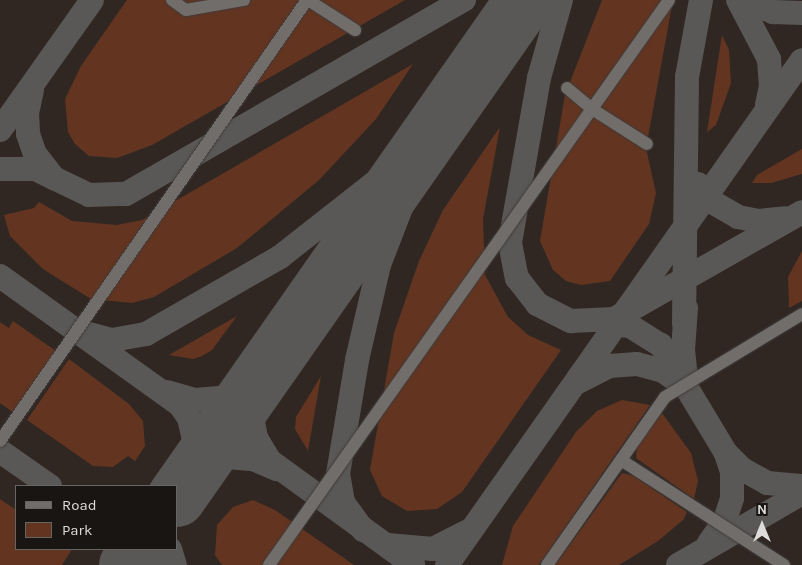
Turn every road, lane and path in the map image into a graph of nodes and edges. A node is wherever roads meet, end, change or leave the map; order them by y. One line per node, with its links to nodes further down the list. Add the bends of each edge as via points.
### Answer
1 (172, 0): 2 (lane, via 186,10)
2 (244, 0)
3 (308, 0): 5 (lane); 10 (lane)
4 (669, 0): 7 (lane)
5 (355, 30)
6 (567, 88): 7 (lane)
7 (592, 109): 8 (lane); 12 (lane)
8 (647, 144)
9 (802, 314): 11 (lane, via 674,388)
10 (0, 441)
11 (621, 460): 13 (lane); 14 (lane)
12 (269, 565)
13 (547, 565)
14 (784, 565)

